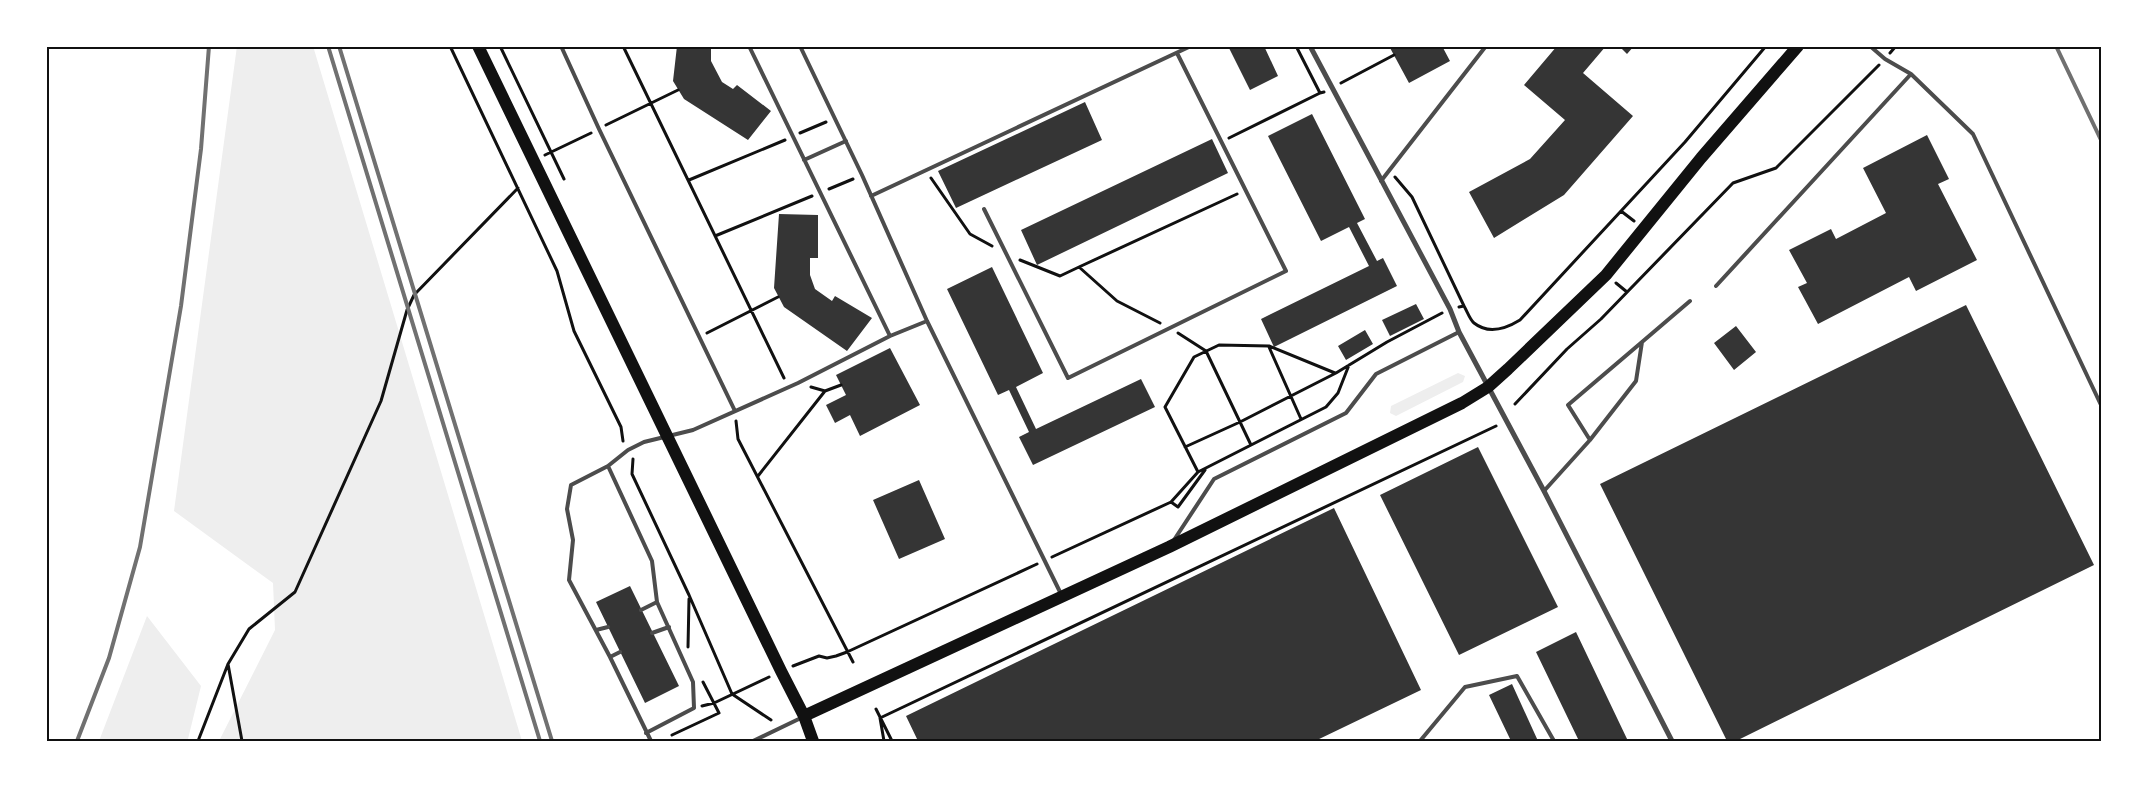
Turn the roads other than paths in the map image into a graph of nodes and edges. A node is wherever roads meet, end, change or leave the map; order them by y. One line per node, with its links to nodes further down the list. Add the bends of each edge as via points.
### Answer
1 (478, 46): 26 (main road)
2 (561, 46): 25 (lane)
3 (749, 46): 13 (lane)
4 (800, 46): 12 (lane)
5 (1191, 46): 10 (lane)
6 (1310, 46): 14 (street)
7 (1486, 46): 14 (lane)
8 (1798, 46): 23 (main road, via 1606,275)
9 (1870, 46): 11 (lane)
10 (1177, 53): 15 (lane); 16 (lane, via 1286,271 1068,378)
11 (1911, 74): 17 (lane); 24 (lane, via 1973,134)
12 (846, 141): 13 (lane); 15 (lane)
13 (804, 160): 21 (lane)
14 (1381, 181): 20 (street, via 1450,309)
15 (871, 196): 19 (lane)
16 (984, 209)
17 (1716, 286)
18 (1690, 301): 22 (lane)
19 (927, 321): 21 (lane); 31 (lane)
20 (1459, 332): 23 (street); 30 (lane, via 1376,374 1346,413 1214,479)
21 (890, 336): 25 (lane)
22 (1642, 342): 27 (lane, via 1636,380); 27 (lane, via 1568,405)
23 (1488, 387): 29 (street); 30 (main road, via 1462,403)
24 (2101, 405)
25 (735, 411): 26 (lane, via 693,430)
26 (667, 436): 28 (lane, via 636,446); 40 (main road)
27 (1590, 440): 29 (lane)
28 (608, 466): 32 (lane, via 652,561); 36 (lane, via 571,484 567,509 573,540 569,580)
29 (1544, 491): 47 (street)
30 (1170, 547): 31 (main road)
31 (1062, 596): 40 (main road)
32 (657, 602): 33 (lane); 35 (lane)
33 (641, 610)
34 (608, 627): 36 (lane)
35 (669, 627): 37 (lane); 41 (lane, via 693,682 694,708)
36 (596, 630): 39 (lane)
37 (652, 633)
38 (620, 652): 39 (lane)
39 (610, 657): 41 (lane)
40 (804, 716): 43 (lane); 44 (main road)
41 (646, 733): 42 (lane)
42 (651, 741)
43 (753, 741)
44 (813, 741)
45 (1420, 741): 46 (lane, via 1465,687 1518,676)
46 (1554, 741)
47 (1672, 741)

